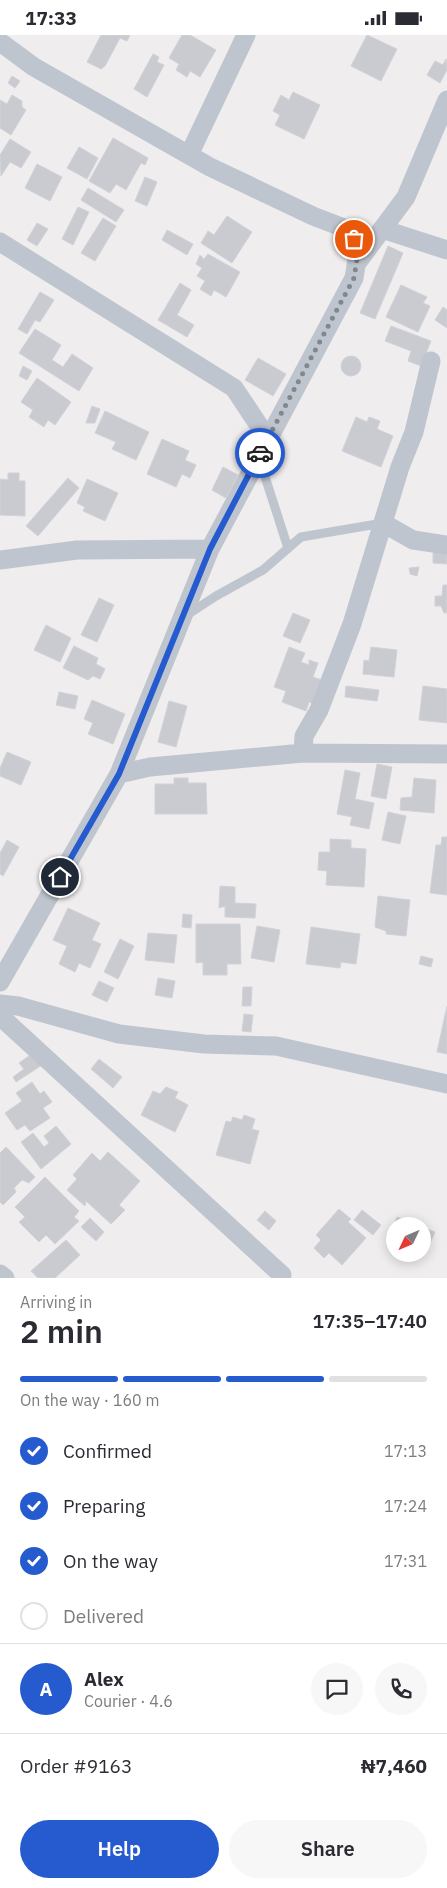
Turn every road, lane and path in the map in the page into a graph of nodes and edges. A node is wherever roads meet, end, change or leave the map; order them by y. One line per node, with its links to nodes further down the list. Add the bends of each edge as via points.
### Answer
1 (246, 35): 4 (street)
2 (0, 42): 4 (street, via 34,67)
3 (447, 100): 5 (street, via 406,197)
4 (189, 155): 8 (street, via 344,228 359,247)
5 (382, 229): 7 (street); 8 (street)
6 (0, 242): 10 (street, via 234,388)
7 (447, 251)
8 (356, 264): 10 (street, via 354,278)
9 (431, 361): 12 (street, via 414,432)
10 (268, 439): 11 (street)
11 (259, 456): 14 (lane); 15 (street)
12 (383, 523): 13 (street, via 414,540); 14 (lane, via 301,537); 18 (street, via 352,625 304,737)
13 (447, 545)
14 (288, 548): 17 (lane, via 263,570)
15 (210, 549): 16 (street, via 77,550); 17 (street)
16 (0, 560)
17 (180, 619): 20 (street)
18 (303, 753): 19 (street); 20 (street, via 150,767)
19 (447, 753)
20 (119, 774): 21 (street)
21 (2, 975): 22 (street)
22 (9, 1005): 24 (street, via 119,1034 204,1044 276,1046)
23 (0, 1016): 26 (street)
24 (447, 1084)
25 (0, 1274): 27 (street)
26 (282, 1275)
27 (5, 1278)

